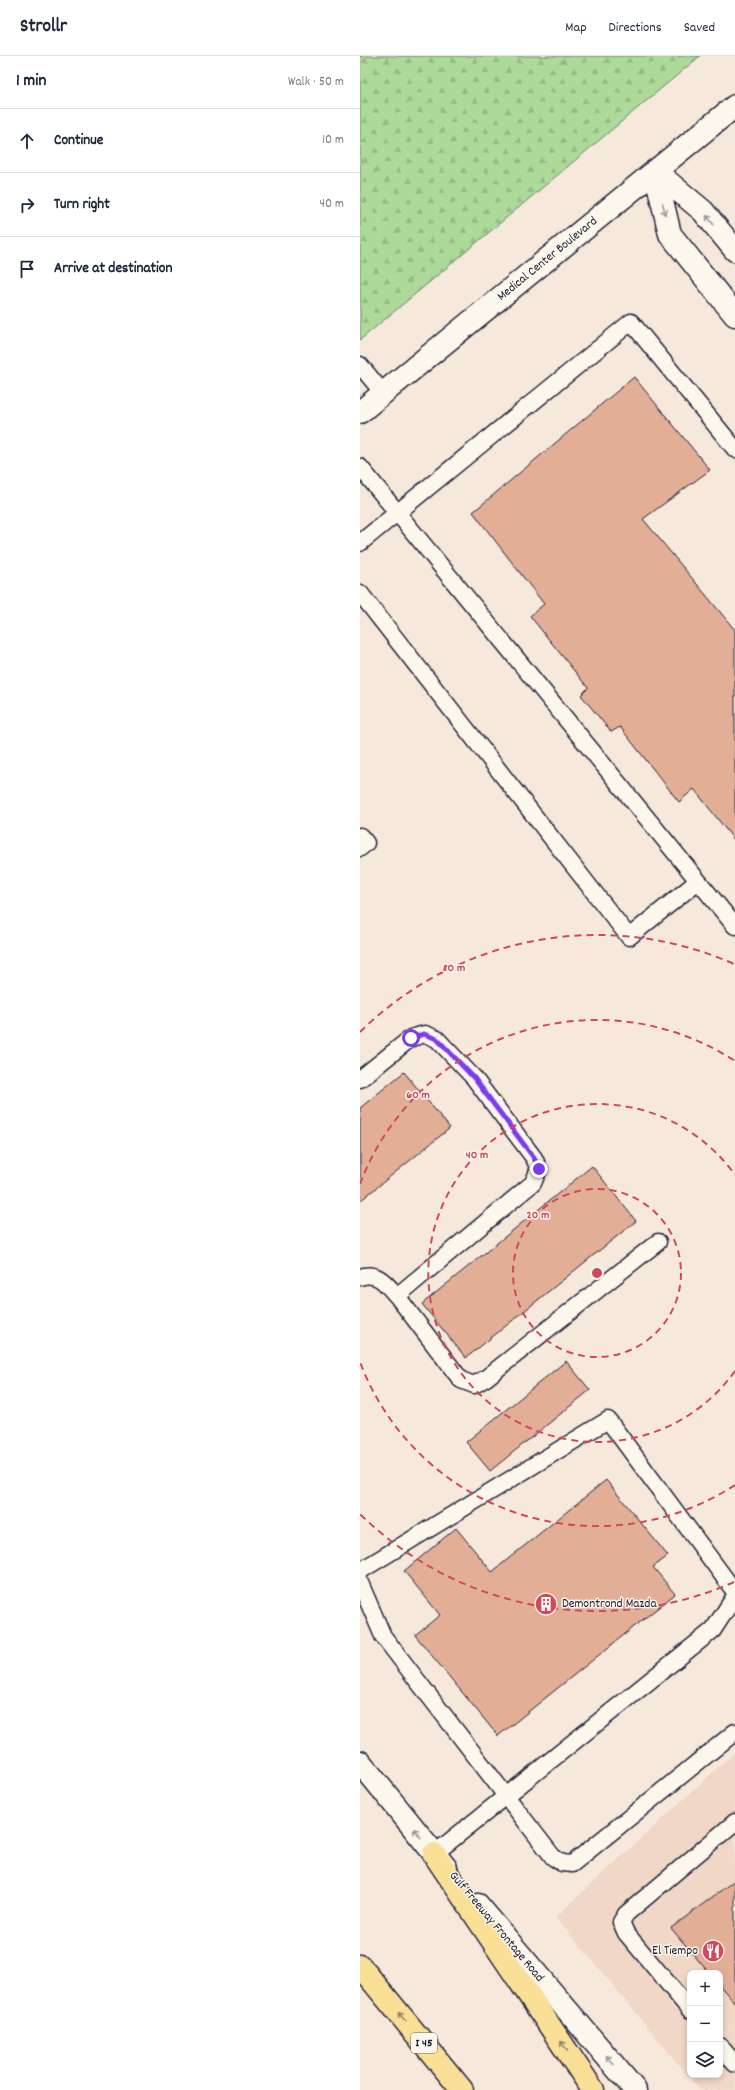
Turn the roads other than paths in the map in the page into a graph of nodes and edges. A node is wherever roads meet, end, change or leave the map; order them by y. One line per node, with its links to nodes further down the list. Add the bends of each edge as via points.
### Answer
1 (735, 106): 2 (street, Medical Center Boulevard)
2 (655, 171): 3 (street, one-way to 2, via 703,211); 4 (street, one-way to 4, via 670,234); 6 (street, Medical Center Boulevard)
3 (735, 250)
4 (735, 315)
5 (360, 365): 6 (lane)
6 (383, 394): 7 (street, Medical Center Boulevard)
7 (360, 412)
8 (735, 449): 10 (lane, via 631,322)
9 (360, 467): 10 (lane)
10 (398, 513): 11 (lane); 15 (lane)
11 (360, 543)
12 (360, 593): 15 (lane, via 629,937)
13 (360, 836): 14 (lane, via 366,843)
14 (360, 848)
15 (698, 881): 16 (lane)
16 (735, 926)
17 (360, 1079): 20 (lane, via 411,1038 424,1034 437,1039 474,1078 534,1158 539,1169 533,1183)
18 (658, 1242): 20 (lane, via 474,1385 461,1380)
19 (360, 1277): 20 (lane, via 367,1274 380,1277)
20 (397, 1296)
21 (360, 1571): 23 (lane, via 608,1420)
22 (360, 1583): 27 (lane, via 383,1636)
23 (735, 1592)
24 (735, 1596): 27 (lane, via 713,1630)
25 (735, 1732): 27 (lane, via 572,1864 562,1863 553,1857)
26 (360, 1762): 29 (street, Gulf Freeway Frontage Road, one-way to 26)
27 (506, 1794): 29 (lane)
28 (735, 1822): 31 (lane, via 626,1914 621,1922 626,1933)
29 (434, 1854): 35 (highway, one-way to 29); 36 (street, Gulf Freeway Frontage Road, one-way to 29)
30 (360, 1966): 34 (highway, I 45, one-way to 30)
31 (687, 2006)
32 (723, 2050): 33 (lane)
33 (735, 2064)
34 (462, 2090)
35 (594, 2090)
36 (635, 2090)

